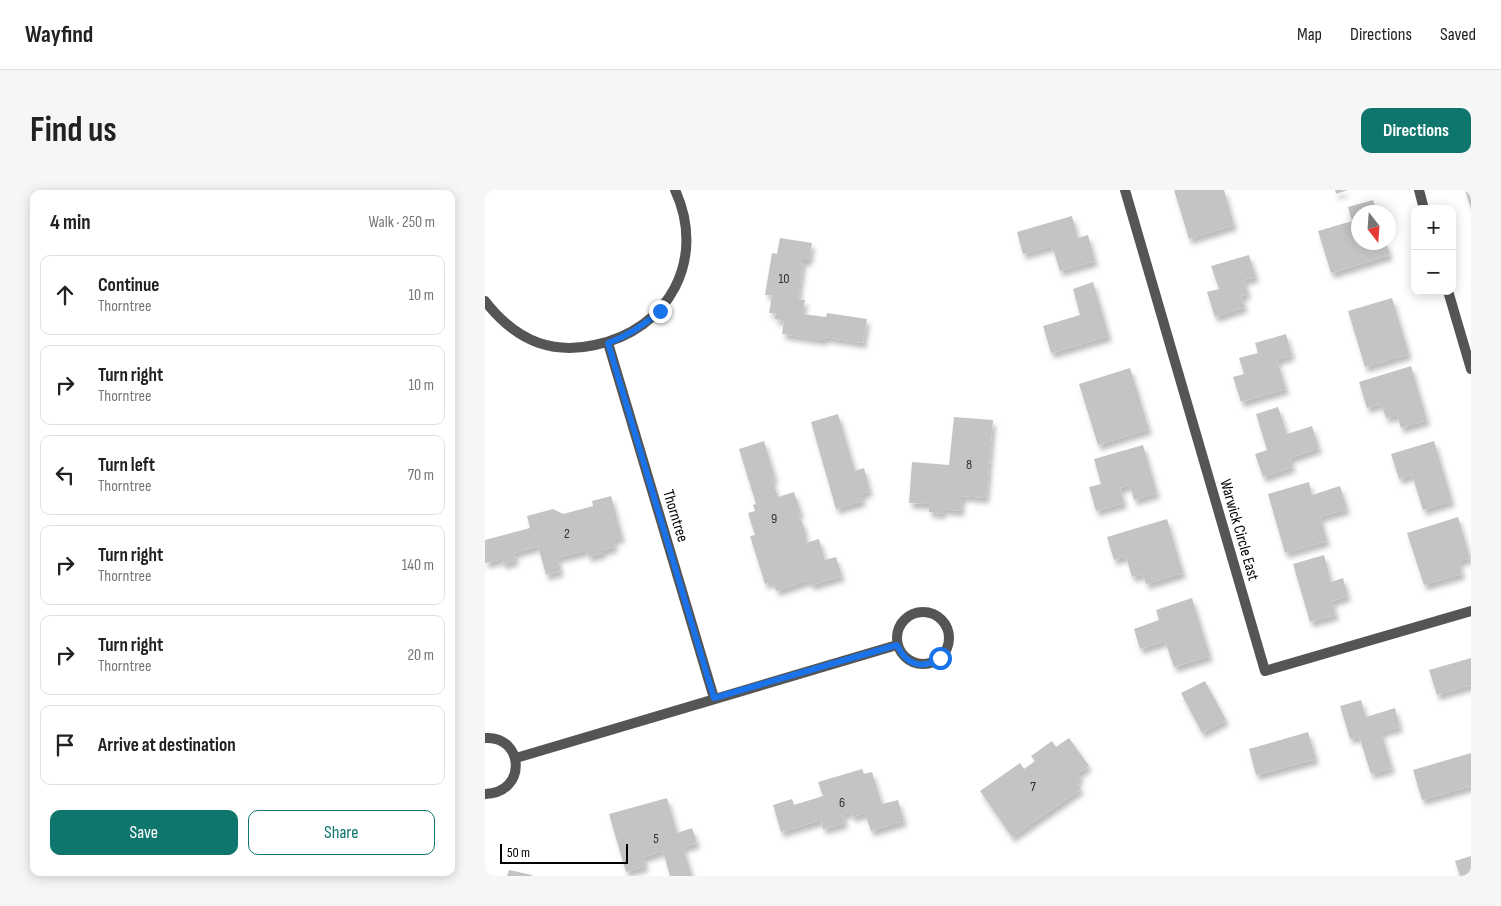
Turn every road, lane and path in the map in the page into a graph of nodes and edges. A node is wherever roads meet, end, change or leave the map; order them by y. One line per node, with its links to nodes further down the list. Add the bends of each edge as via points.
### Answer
1 (675, 190): 7 (street, via 681,206 685,239 683,268 677,283 660,311 623,337)
2 (1125, 190): 9 (street, Warwick Circle East, via 1265,671)
3 (1419, 190): 4 (street)
4 (1423, 205)
5 (1449, 295): 8 (street)
6 (485, 301): 7 (street, via 508,326 538,343 573,348)
7 (608, 343): 11 (street, Thorntree)
8 (1471, 370)
9 (1471, 611)
10 (897, 645): 10 (street, via 907,660 924,665 932,663 946,651 949,643 947,626 934,614 917,612 909,615 898,628); 11 (street)
11 (714, 698): 13 (street)
12 (485, 738): 13 (street, via 505,743)
13 (515, 758): 14 (street, via 517,767 510,784 494,794)
14 (485, 794)

